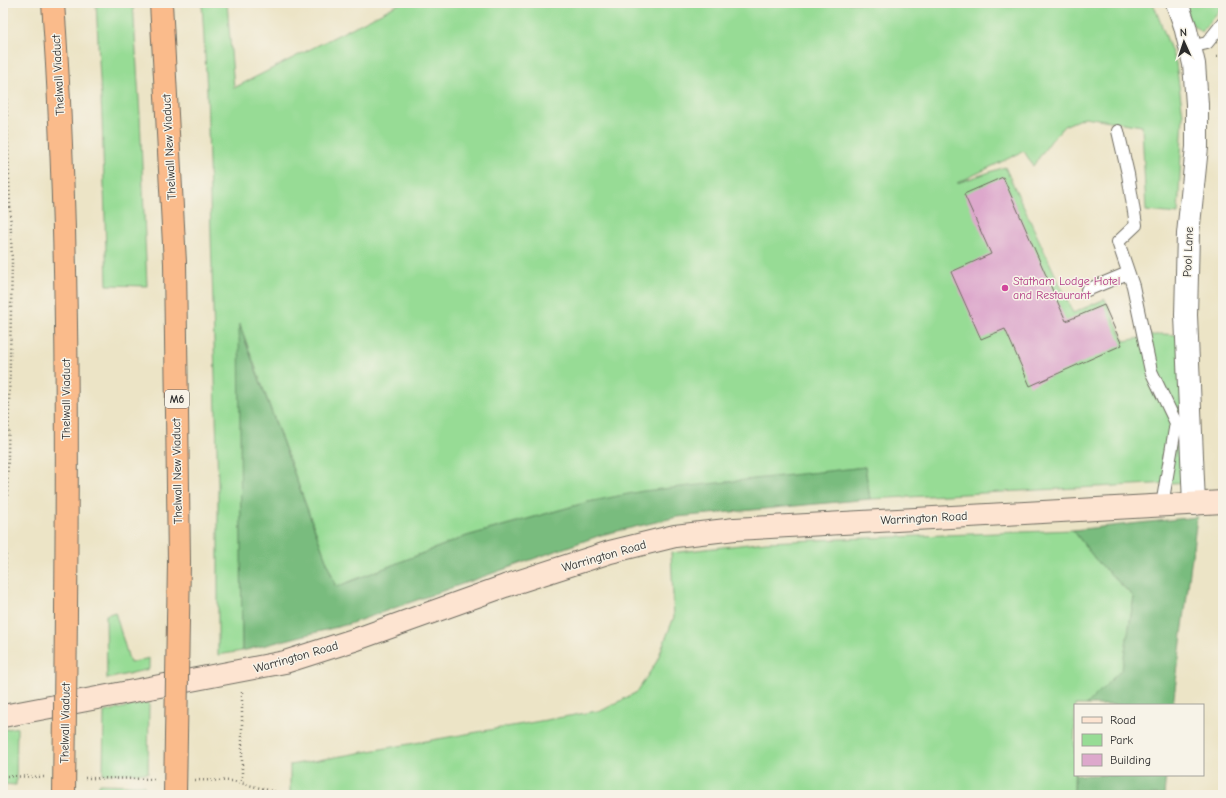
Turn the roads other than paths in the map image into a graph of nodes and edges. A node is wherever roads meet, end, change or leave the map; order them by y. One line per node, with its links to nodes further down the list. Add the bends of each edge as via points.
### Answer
1 (53, 3): 14 (highway, Thelwall Viaduct, bridge, via 60,95 66,343)
2 (160, 3): 13 (highway, Thelwall New Viaduct / M6, bridge, via 175,263 179,562)
3 (1177, 3): 5 (street, Pool Lane)
4 (1223, 23): 5 (lane, via 1208,43)
5 (1190, 47): 10 (street, Pool Lane, via 1197,104 1197,147 1188,234 1186,314)
6 (1118, 131): 7 (lane, via 1136,225 1118,242)
7 (1128, 273): 8 (lane); 11 (lane, via 1151,371 1176,423)
8 (1087, 290)
9 (1223, 502): 10 (street, Warrington Road)
10 (1194, 504): 11 (street, Warrington Road)
11 (1162, 505): 12 (street, Warrington Road, via 735,529 675,536 610,552 504,586 285,662)
12 (3, 716)
13 (168, 787)
14 (64, 795)

